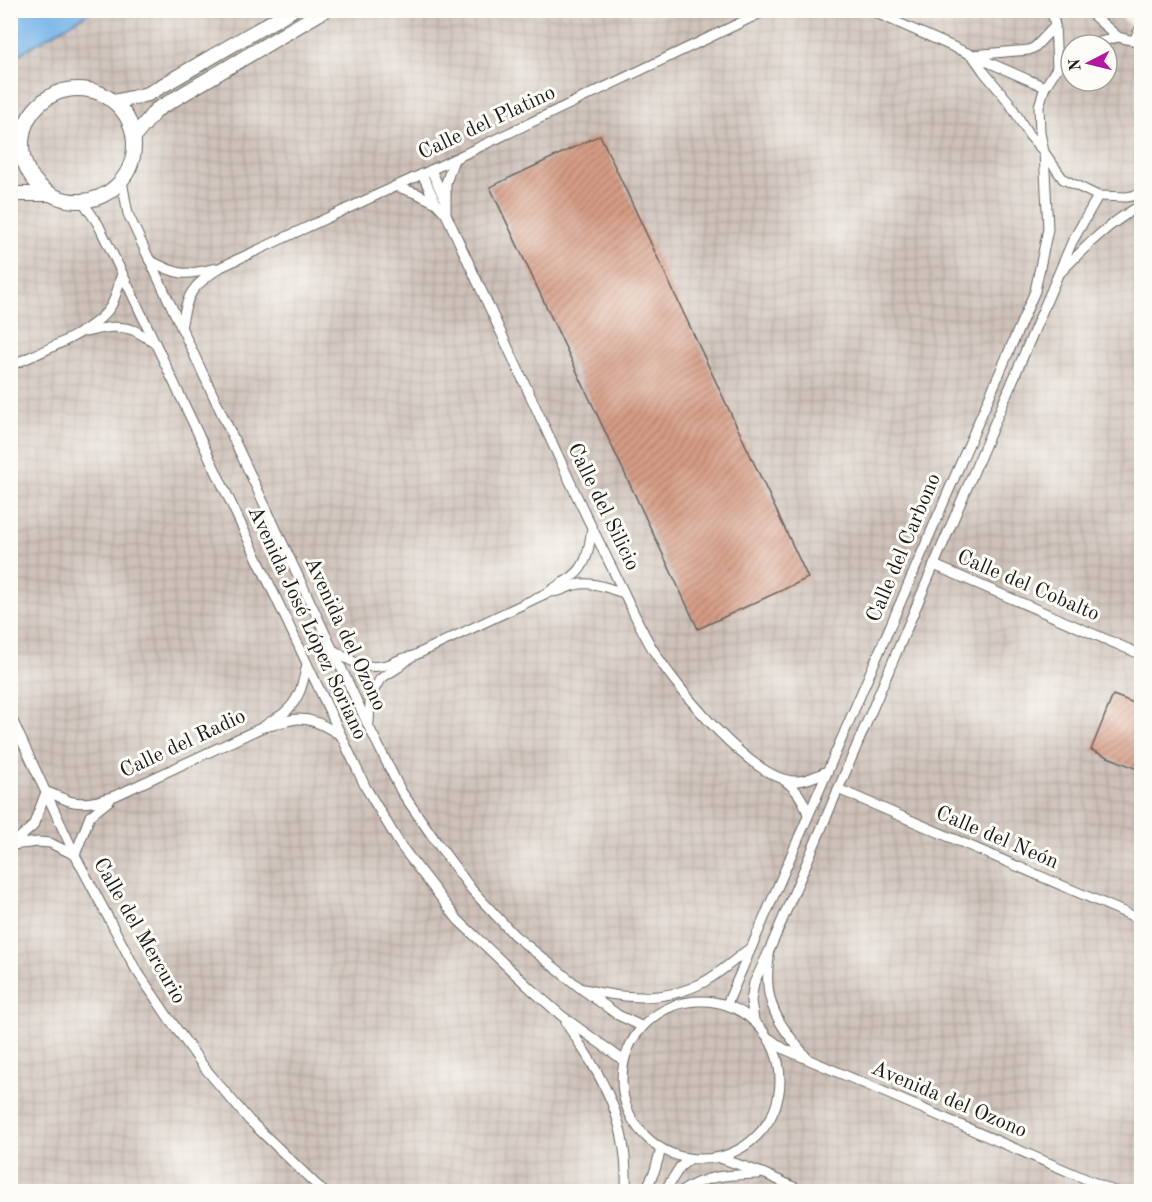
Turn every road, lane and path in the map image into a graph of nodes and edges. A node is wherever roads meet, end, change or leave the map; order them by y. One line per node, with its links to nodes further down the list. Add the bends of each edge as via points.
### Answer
1 (292, 10): 15 (street, via 148,94)
2 (326, 10): 16 (street, via 156,110)
3 (767, 10): 19 (street, Calle del Platino)
4 (869, 10): 12 (street)
5 (1052, 10): 8 (street)
6 (1087, 10): 9 (street)
7 (1142, 25): 11 (street)
8 (1055, 26): 12 (street, via 1029,50); 13 (street)
9 (1113, 33)
10 (1119, 37): 11 (street)
11 (1138, 42)
12 (972, 55): 14 (street); 18 (street)
13 (1057, 68): 14 (street, Calle del Carbono)
14 (1046, 87): 18 (street, Calle del Carbono, via 1040,106)
15 (114, 102): 16 (street, via 128,118); 17 (street, via 98,92 80,89 62,91 45,99 32,112)
16 (134, 137): 22 (street, via 133,160)
17 (21, 147): 20 (street); 25 (street, via 34,181)
18 (1044, 152): 27 (street, via 1063,179); 51 (street, Calle del Carbono, via 1048,229 1035,291)
19 (454, 159): 21 (street, Calle del Platino); 29 (street)
20 (10, 167)
21 (426, 172): 23 (street, Calle del Platino); 29 (street, Calle del Silicio)
22 (123, 181): 28 (street, via 98,199); 31 (street, Avenida del Ozono, via 128,214)
23 (395, 186): 29 (street, Calle del Silicio); 32 (street, Calle del Platino)
24 (10, 194): 25 (street)
25 (48, 194): 28 (street)
26 (1142, 194): 27 (street)
27 (1098, 196): 34 (street, Calle del Carbono)
28 (83, 202): 33 (street, Avenida José López Soriano)
29 (441, 202): 39 (street, Calle del Silicio)
30 (1142, 205): 34 (street, Calle del Carbono, via 1096,236)
31 (149, 260): 32 (street, Calle del Platino, via 182,274); 35 (street, Avenida del Ozono)
32 (221, 267): 35 (street, Calle del Platino, via 195,286)
33 (122, 273): 36 (street, via 113,303 100,319); 37 (street, Avenida José López Soriano)
34 (1057, 277): 40 (street, Calle del Carbono)
35 (181, 328): 43 (street, Avenida del Ozono)
36 (79, 333): 37 (street, via 117,327); 38 (street)
37 (154, 342): 46 (street, Avenida José López Soriano)
38 (10, 366)
39 (592, 528): 41 (street, via 586,560 579,571); 42 (street, Calle del Silicio)
40 (934, 565): 44 (street, Calle del Cobalto); 53 (street, Calle del Carbono)
41 (549, 592): 42 (street, via 586,583); 45 (street)
42 (624, 593): 52 (street, Calle del Silicio, via 655,653 700,713 757,765)
43 (333, 649): 45 (street, via 348,660 374,667); 49 (street, Avenida del Ozono)
44 (1142, 655)
45 (411, 657): 49 (street, via 380,679 370,703)
46 (306, 664): 48 (street, Calle del Radio, via 296,701); 50 (street, Avenida José López Soriano)
47 (10, 715): 54 (street, Calle del Mercurio)
48 (263, 726): 50 (street, Calle del Radio, via 303,719); 55 (street, Calle del Radio)
49 (369, 727): 62 (street, Avenida del Ozono, via 401,791 472,890 514,935)
50 (341, 735): 64 (street, Avenida José López Soriano, via 366,788 401,846 458,920)
51 (827, 771): 52 (street, Calle del Silicio, via 797,781); 56 (street, Calle del Carbono)
52 (779, 777): 56 (street, Calle del Silicio, via 799,793)
53 (838, 789): 59 (street, Calle del Neón); 61 (street, Calle del Carbono)
54 (46, 792): 55 (street, Calle del Radio, via 85,803); 57 (street, via 33,826); 58 (street, Calle del Mercurio)
55 (117, 795): 58 (street, Calle del Radio, via 90,816)
56 (808, 815): 60 (street, Calle del Carbono)
57 (11, 846): 58 (street, via 50,843)
58 (75, 855): 74 (street, Calle del Mercurio, via 135,968 198,1058 249,1120)
59 (1142, 920)
60 (751, 948): 62 (street, via 703,982 655,997 630,998); 63 (street, Calle del Carbono)
61 (769, 951): 65 (street, Calle del Carbono, via 753,983); 69 (street, via 768,987 773,1009)
62 (579, 987): 66 (street, Avenida del Ozono)
63 (727, 1004): 65 (street); 66 (street, via 696,1000 666,1007)
64 (562, 1016): 68 (street, Avenida José López Soriano); 75 (street, Avenida José López Soriano, via 592,1062 621,1126)
65 (754, 1020): 67 (street)
66 (641, 1026): 68 (street)
67 (770, 1039): 69 (street, Avenida del Ozono); 71 (street, via 780,1067 779,1097 767,1124 747,1145)
68 (623, 1060): 70 (street, via 622,1095 636,1126)
69 (808, 1060): 80 (street, Avenida del Ozono)
70 (661, 1149): 72 (street); 76 (street)
71 (720, 1158): 72 (street); 73 (street)
72 (690, 1159): 77 (street)
73 (765, 1174): 78 (street, via 713,1177); 79 (street)
74 (324, 1191)
75 (626, 1191)
76 (645, 1191)
77 (664, 1191)
78 (681, 1191)
79 (805, 1191)
80 (1116, 1191)

